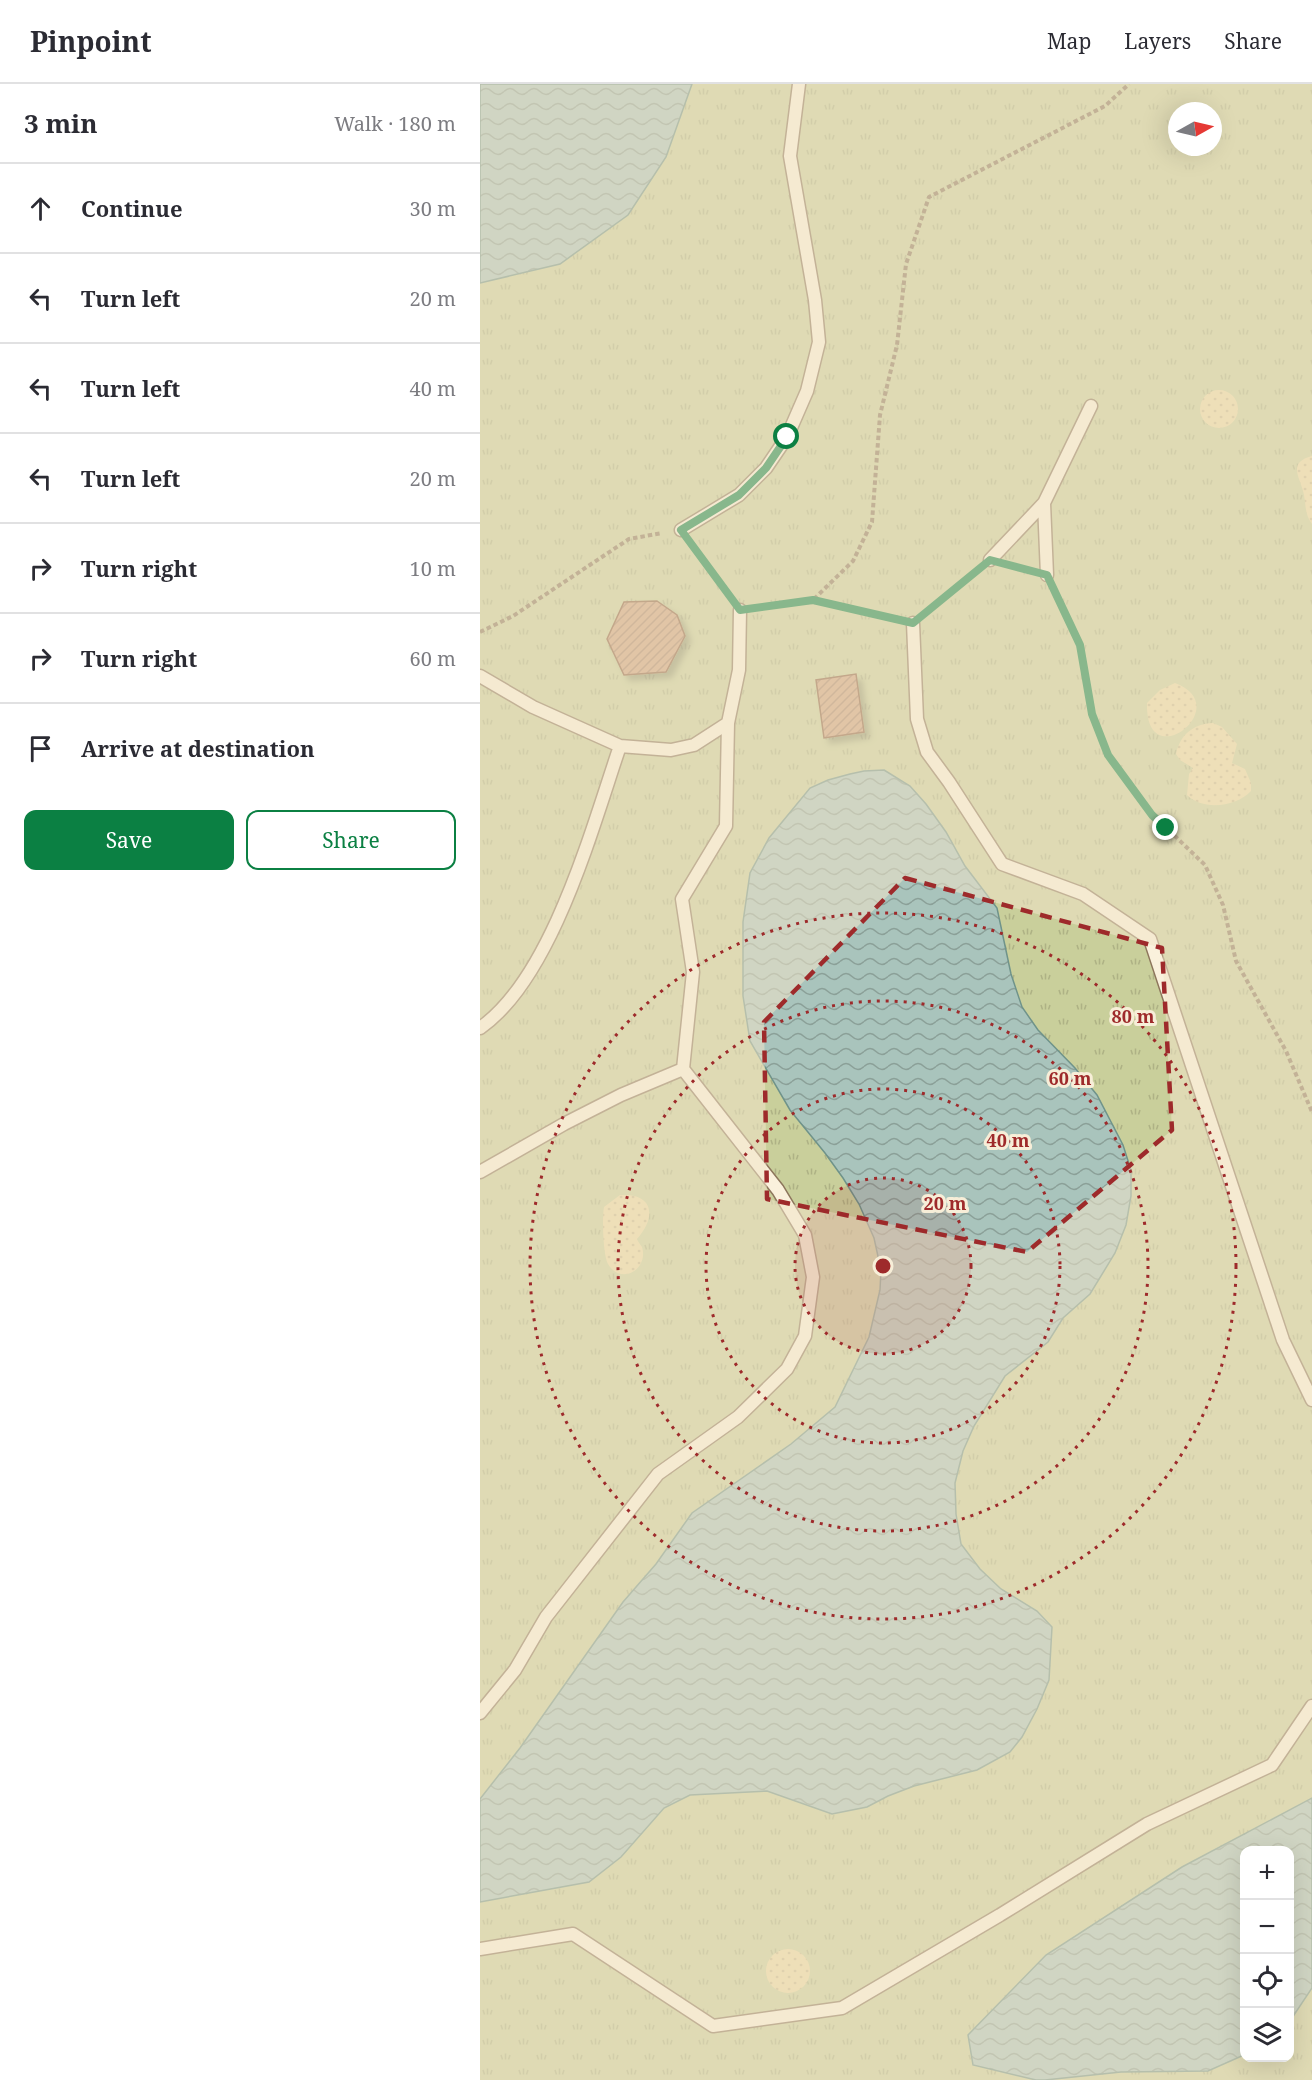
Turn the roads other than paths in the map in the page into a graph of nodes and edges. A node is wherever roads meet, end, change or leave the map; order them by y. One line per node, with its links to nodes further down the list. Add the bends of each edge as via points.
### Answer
1 (799, 84): 4 (lane, via 790,156 819,342 807,391 787,437 766,468 739,495)
2 (1090, 406): 3 (lane)
3 (1044, 504): 5 (lane); 6 (lane)
4 (681, 530)
5 (990, 560)
6 (1047, 575)
7 (740, 610): 10 (lane, via 740,670)
8 (913, 623): 15 (lane, via 917,718 927,752 1002,864 1083,894 1150,939 1282,1340)
9 (480, 676): 11 (lane, via 533,707)
10 (728, 723): 11 (lane, via 694,745 671,750); 13 (lane, via 726,826 682,899 693,972)
11 (620, 746): 12 (lane, via 552,932 525,979 492,1020)
12 (480, 1028)
13 (683, 1069): 14 (lane, via 621,1095); 17 (lane, via 778,1190 805,1235 813,1277 805,1336 787,1369 738,1417 658,1474 546,1617 515,1670)
14 (480, 1172)
15 (1312, 1400)
16 (1312, 1706): 18 (lane, via 1272,1765 1147,1824 842,2008 714,2026 573,1934)
17 (480, 1713)
18 (480, 1949)

